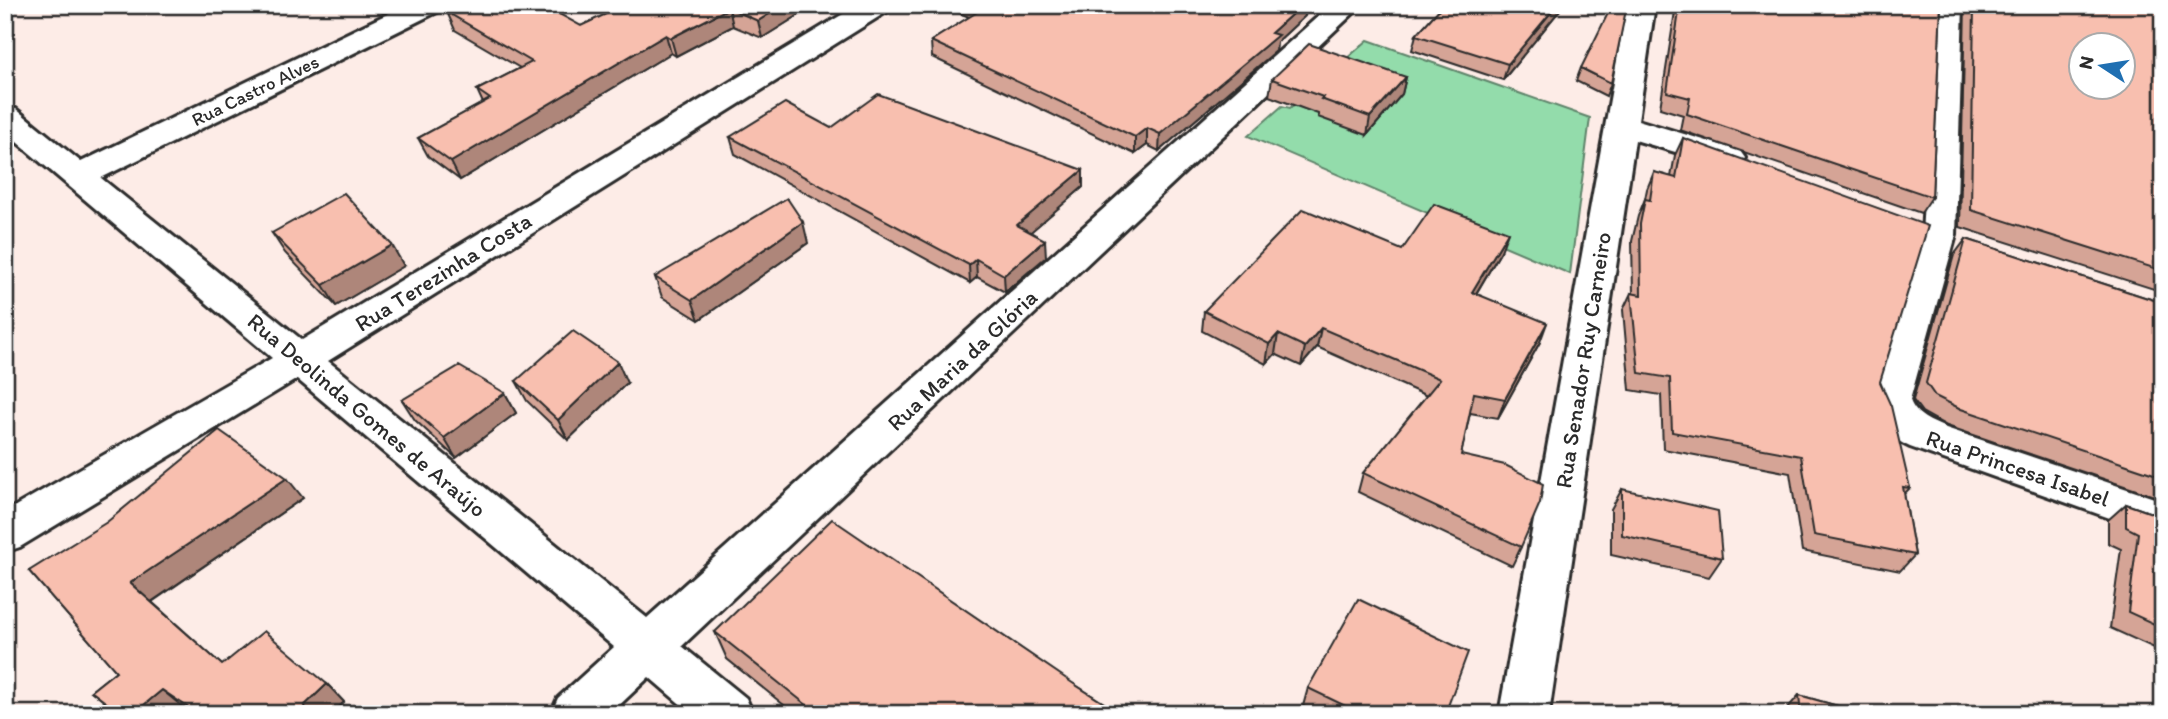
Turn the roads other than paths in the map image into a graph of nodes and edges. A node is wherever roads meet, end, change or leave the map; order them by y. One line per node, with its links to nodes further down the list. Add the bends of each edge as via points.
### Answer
1 (429, 5): 9 (street, Rua Castro Alves)
2 (877, 5): 10 (street, Rua Terezinha Costa)
3 (1348, 5): 13 (street, Rua Maria da Glória)
4 (1641, 5): 7 (street, Rua Senador Ruy Carneiro)
5 (1949, 5): 11 (street, Rua Princesa Isabel, via 1939,235 1890,400 1894,416 1909,430)
6 (5, 116): 9 (street, Rua Deolinda Gomes de Araújo)
7 (1620, 125): 8 (street); 14 (street, Rua Senador Ruy Carneiro)
8 (1759, 169)
9 (80, 176): 10 (street, Rua Deolinda Gomes de Araújo)
10 (300, 359): 12 (street, Rua Terezinha Costa); 13 (street, Rua Deolinda Gomes de Araújo)
11 (2163, 519)
12 (5, 534)
13 (649, 649): 15 (street, Rua Maria da Glória); 16 (street, Rua Deolinda Gomes de Araújo)
14 (1526, 713)
15 (575, 714)
16 (729, 714)

